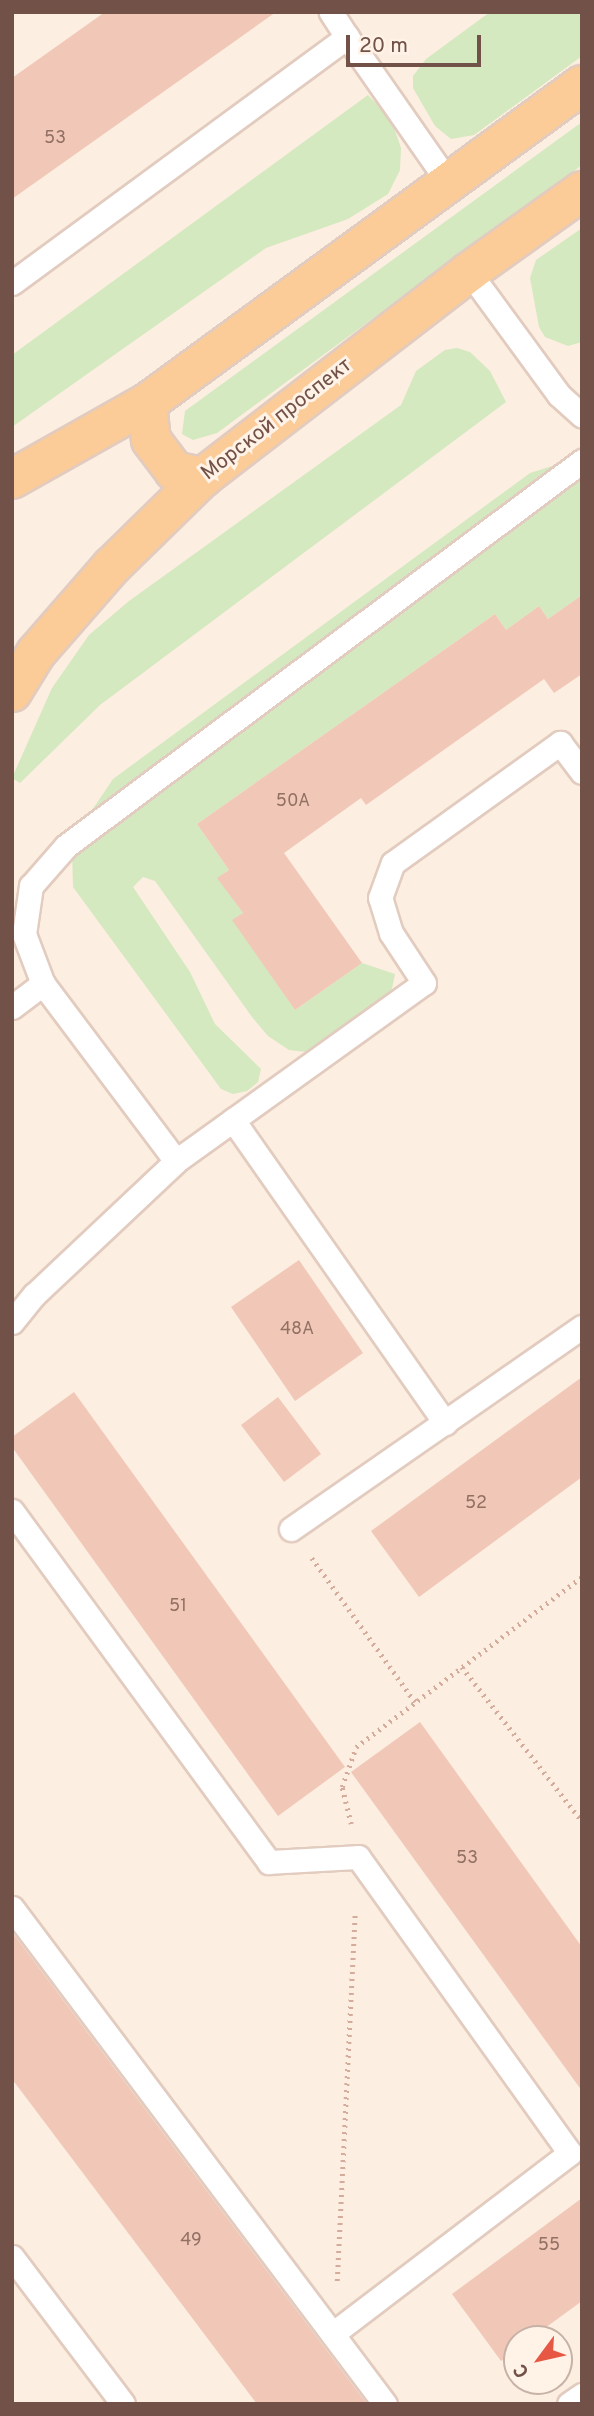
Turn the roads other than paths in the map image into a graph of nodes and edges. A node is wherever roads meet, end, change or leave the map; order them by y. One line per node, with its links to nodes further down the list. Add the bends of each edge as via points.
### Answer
1 (331, 12): 2 (lane)
2 (347, 37): 4 (lane); 7 (lane)
3 (582, 85): 4 (main road)
4 (448, 183): 8 (main road)
5 (582, 191): 6 (main road, Морской проспект)
6 (469, 272): 9 (lane, via 559,395); 11 (main road, Морской проспект)
7 (12, 284)
8 (147, 403): 11 (main road, via 151,440 173,471); 12 (main road)
9 (582, 415)
10 (582, 461): 15 (lane, via 66,846 31,886 24,934)
11 (203, 477): 13 (main road, Морской проспект, via 112,566 36,653)
12 (12, 479)
13 (12, 692)
14 (582, 772): 17 (lane, via 561,743 393,863 380,898 391,933 424,983)
15 (43, 984): 16 (lane); 18 (lane)
16 (12, 1007)
17 (233, 1120): 18 (lane); 21 (lane)
18 (176, 1161): 19 (lane, via 34,1295)
19 (12, 1322)
20 (582, 1327): 21 (lane)
21 (445, 1423): 23 (lane)
22 (12, 1511): 26 (lane, via 269,1863 358,1857 570,2153)
23 (291, 1529)
24 (12, 1908): 26 (lane)
25 (12, 2257): 28 (lane)
26 (334, 2333): 29 (lane)
27 (582, 2395): 30 (lane)
28 (123, 2404)
29 (385, 2404)
30 (569, 2404)

